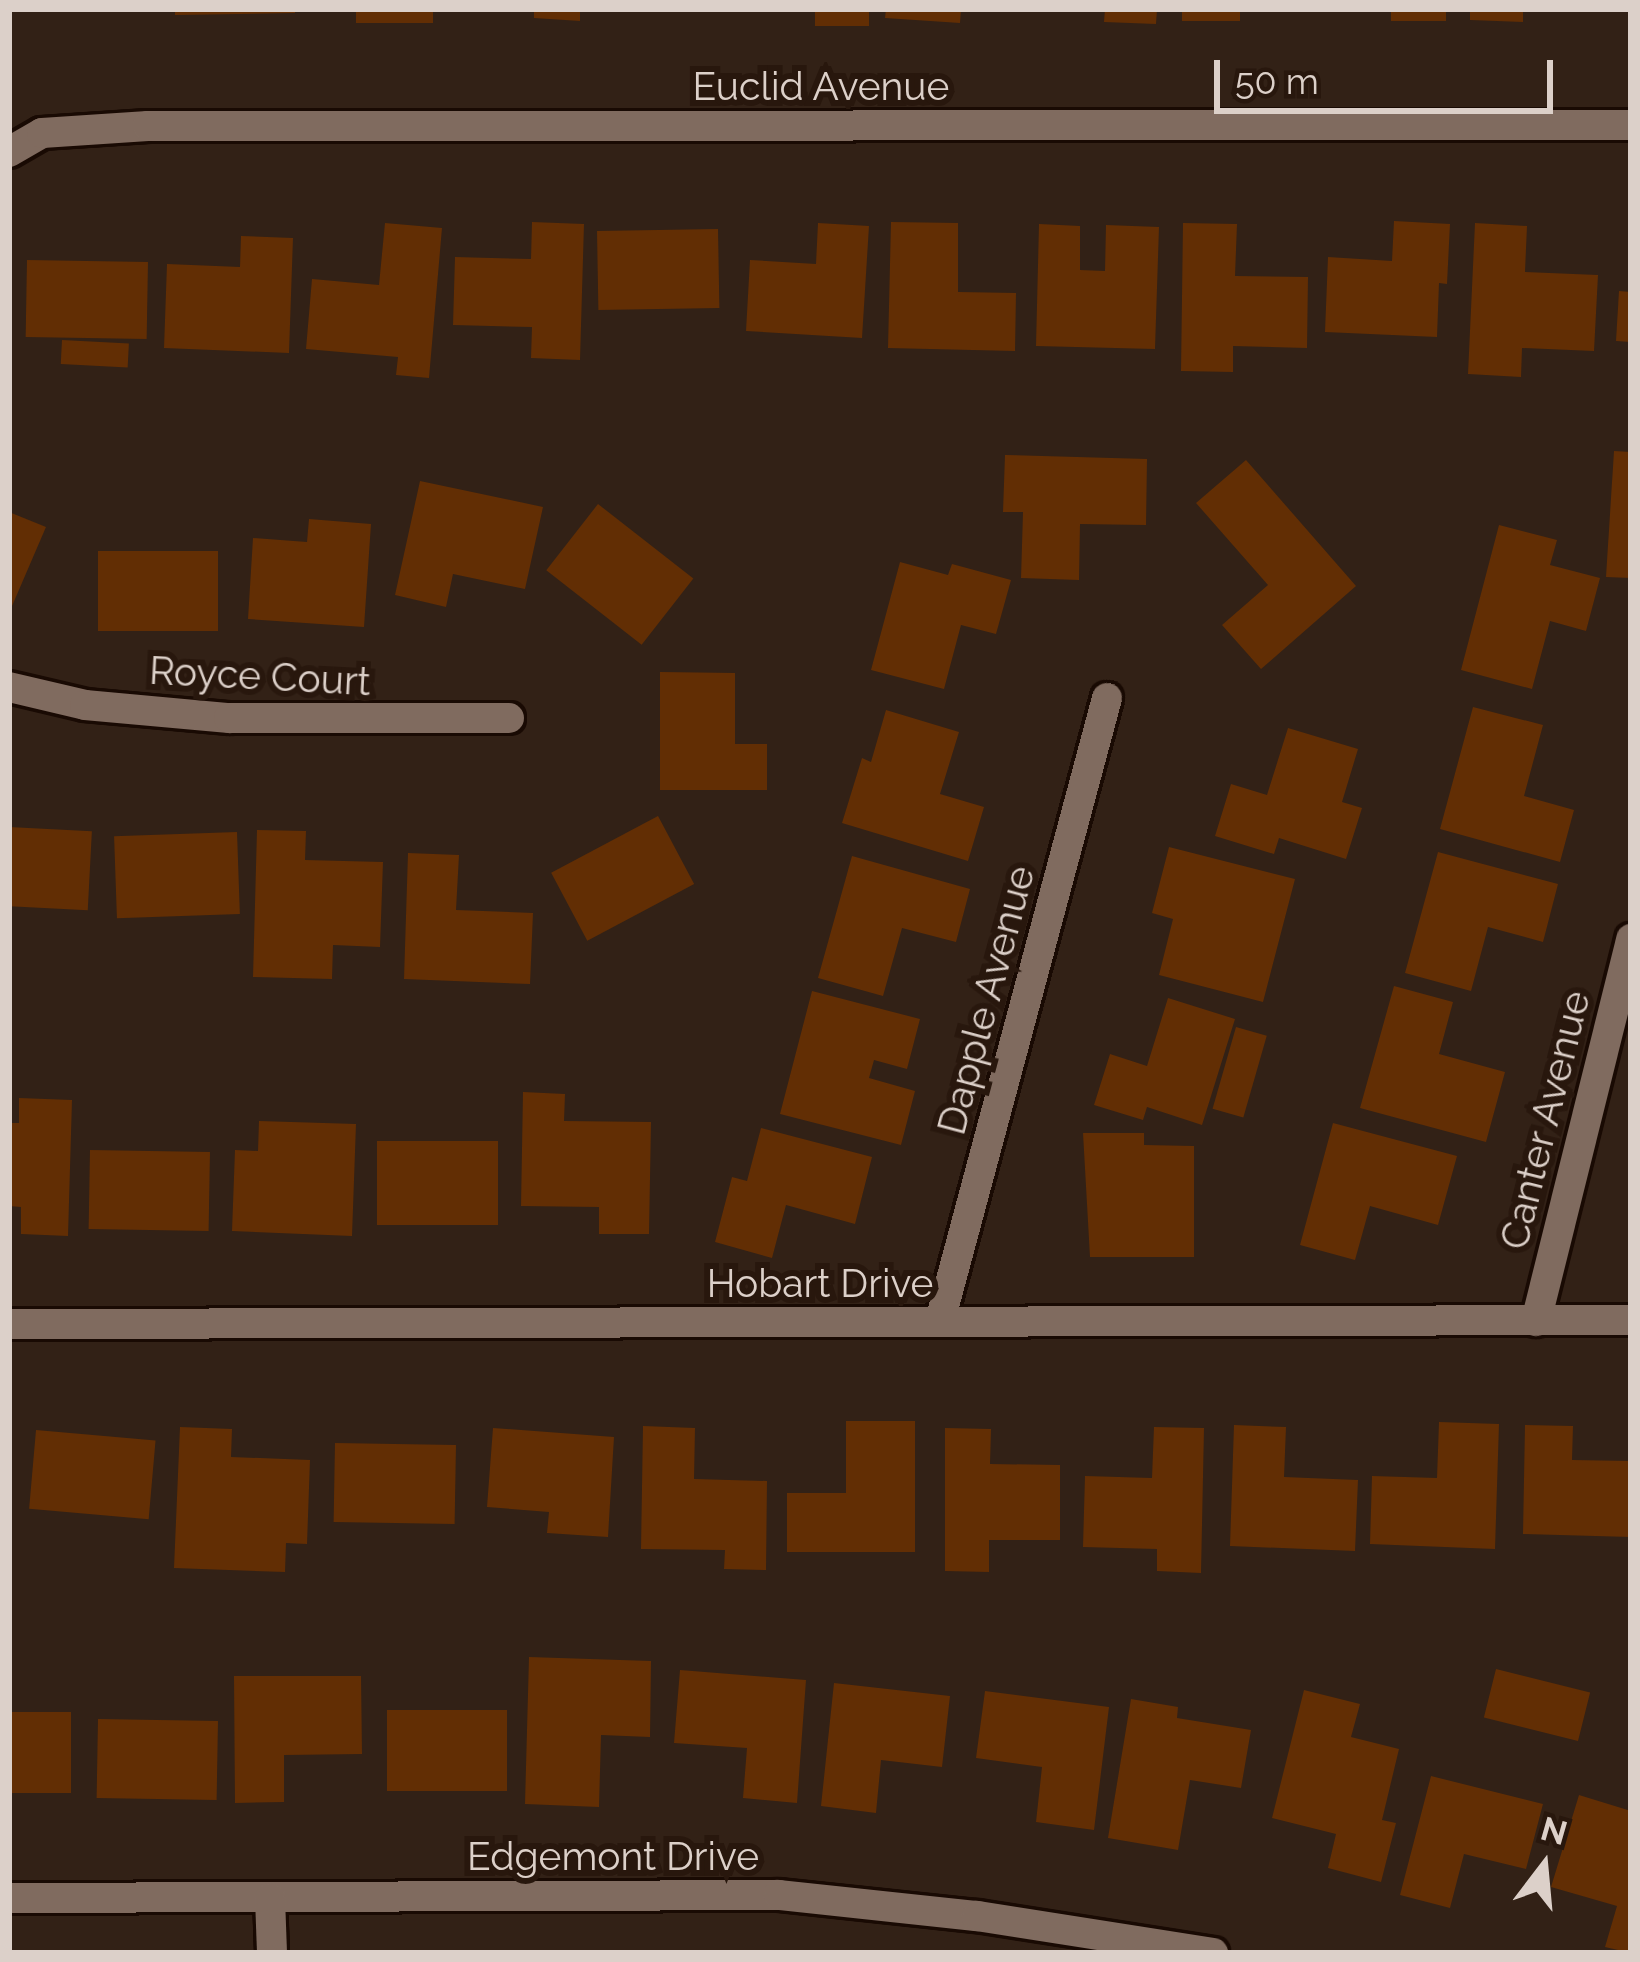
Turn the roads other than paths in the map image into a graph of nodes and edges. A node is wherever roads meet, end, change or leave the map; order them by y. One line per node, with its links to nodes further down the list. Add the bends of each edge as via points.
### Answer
1 (1631, 125): 2 (street, Euclid Avenue, via 148,126 42,133)
2 (12, 149)
3 (9, 687): 5 (street, Royce Court, via 86,705 229,718)
4 (1107, 698): 8 (street, Dapple Avenue)
5 (509, 718)
6 (1631, 939): 9 (street, Canter Avenue)
7 (1631, 1320): 9 (street, Hobart Drive)
8 (940, 1321): 9 (street, Hobart Drive); 10 (street, Hobart Drive)
9 (1536, 1321)
10 (9, 1324)
11 (9, 1898): 12 (street, Edgemont Drive)
12 (270, 1898): 13 (street); 14 (street, Edgemont Drive, via 779,1895)
13 (272, 1953)
14 (1213, 1953)

